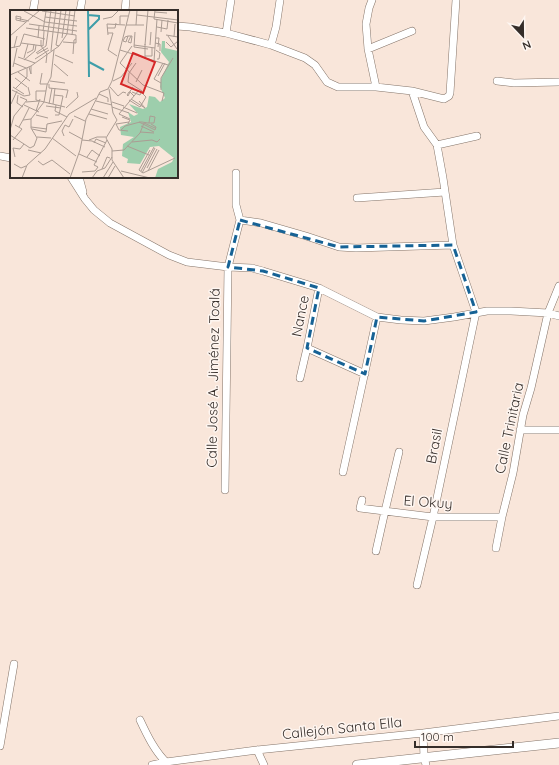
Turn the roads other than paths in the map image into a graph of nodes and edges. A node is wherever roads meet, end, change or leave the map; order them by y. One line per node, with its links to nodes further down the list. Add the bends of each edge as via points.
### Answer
1 (35, 0): 8 (street)
2 (82, 0): 9 (street)
3 (126, 0): 10 (street)
4 (231, 0): 13 (street)
5 (280, 0): 14 (street)
6 (372, 0): 15 (street, via 366,24)
7 (456, 0): 19 (street, via 449,96 444,99)
8 (33, 10)
9 (80, 10)
10 (125, 10)
11 (178, 26): 13 (street)
12 (412, 32): 15 (street)
13 (226, 33): 14 (street)
14 (271, 45): 18 (street, via 305,58 327,82 338,87)
15 (368, 49): 18 (street)
16 (497, 81): 17 (street)
17 (559, 82)
18 (376, 87): 19 (street)
19 (412, 91): 21 (street, via 424,127)
20 (478, 136): 21 (street)
21 (437, 145): 27 (street)
22 (0, 156): 23 (street)
23 (10, 158)
24 (236, 172): 30 (street, via 236,205)
25 (72, 178): 29 (street)
26 (79, 178): 29 (street)
27 (445, 192): 28 (street); 31 (street)
28 (358, 198)
29 (85, 199): 32 (street, via 110,223 170,254 187,262)
30 (240, 220): 31 (street, via 291,231 339,247); 32 (street, Calle José A. Jiménez Toalá)
31 (453, 245): 35 (street)
32 (228, 267): 34 (street, via 252,268); 46 (street, Calle José A. Jiménez Toalá)
33 (559, 286): 36 (street, Calle Trinitaria)
34 (319, 288): 38 (street); 39 (street, Nance)
35 (476, 312): 36 (street); 38 (street, via 424,321); 49 (street, Brasil)
36 (548, 313): 37 (street); 42 (street, Calle Trinitaria)
37 (559, 316)
38 (377, 317): 40 (street)
39 (307, 348): 40 (street); 41 (street, Nance)
40 (365, 374): 45 (street)
41 (300, 378)
42 (520, 430): 43 (street); 50 (street, Calle Trinitaria)
43 (559, 430)
44 (399, 452): 48 (street)
45 (343, 472)
46 (225, 490)
47 (362, 500): 48 (street, El Okuy, via 360,508)
48 (385, 511): 49 (street, El Okuy); 52 (street)
49 (433, 517): 50 (street, El Okuy); 53 (street, Brasil)
50 (502, 517): 51 (street, Calle Trinitaria)
51 (496, 548)
52 (376, 551)
53 (418, 585)
54 (14, 664): 59 (street)
55 (559, 716): 57 (street, Callejón Santa Ella)
56 (140, 720): 62 (street, via 157,752)
57 (423, 733): 60 (street, Callejón Santa Ella); 61 (street)
58 (559, 743): 61 (street)
59 (0, 746)
60 (257, 750): 62 (street, Callejón Santa Ella); 64 (street)
61 (425, 761): 65 (street)
62 (168, 763): 63 (street, Callejón Santa Ella)
63 (152, 765)
64 (264, 765)
65 (357, 765)

